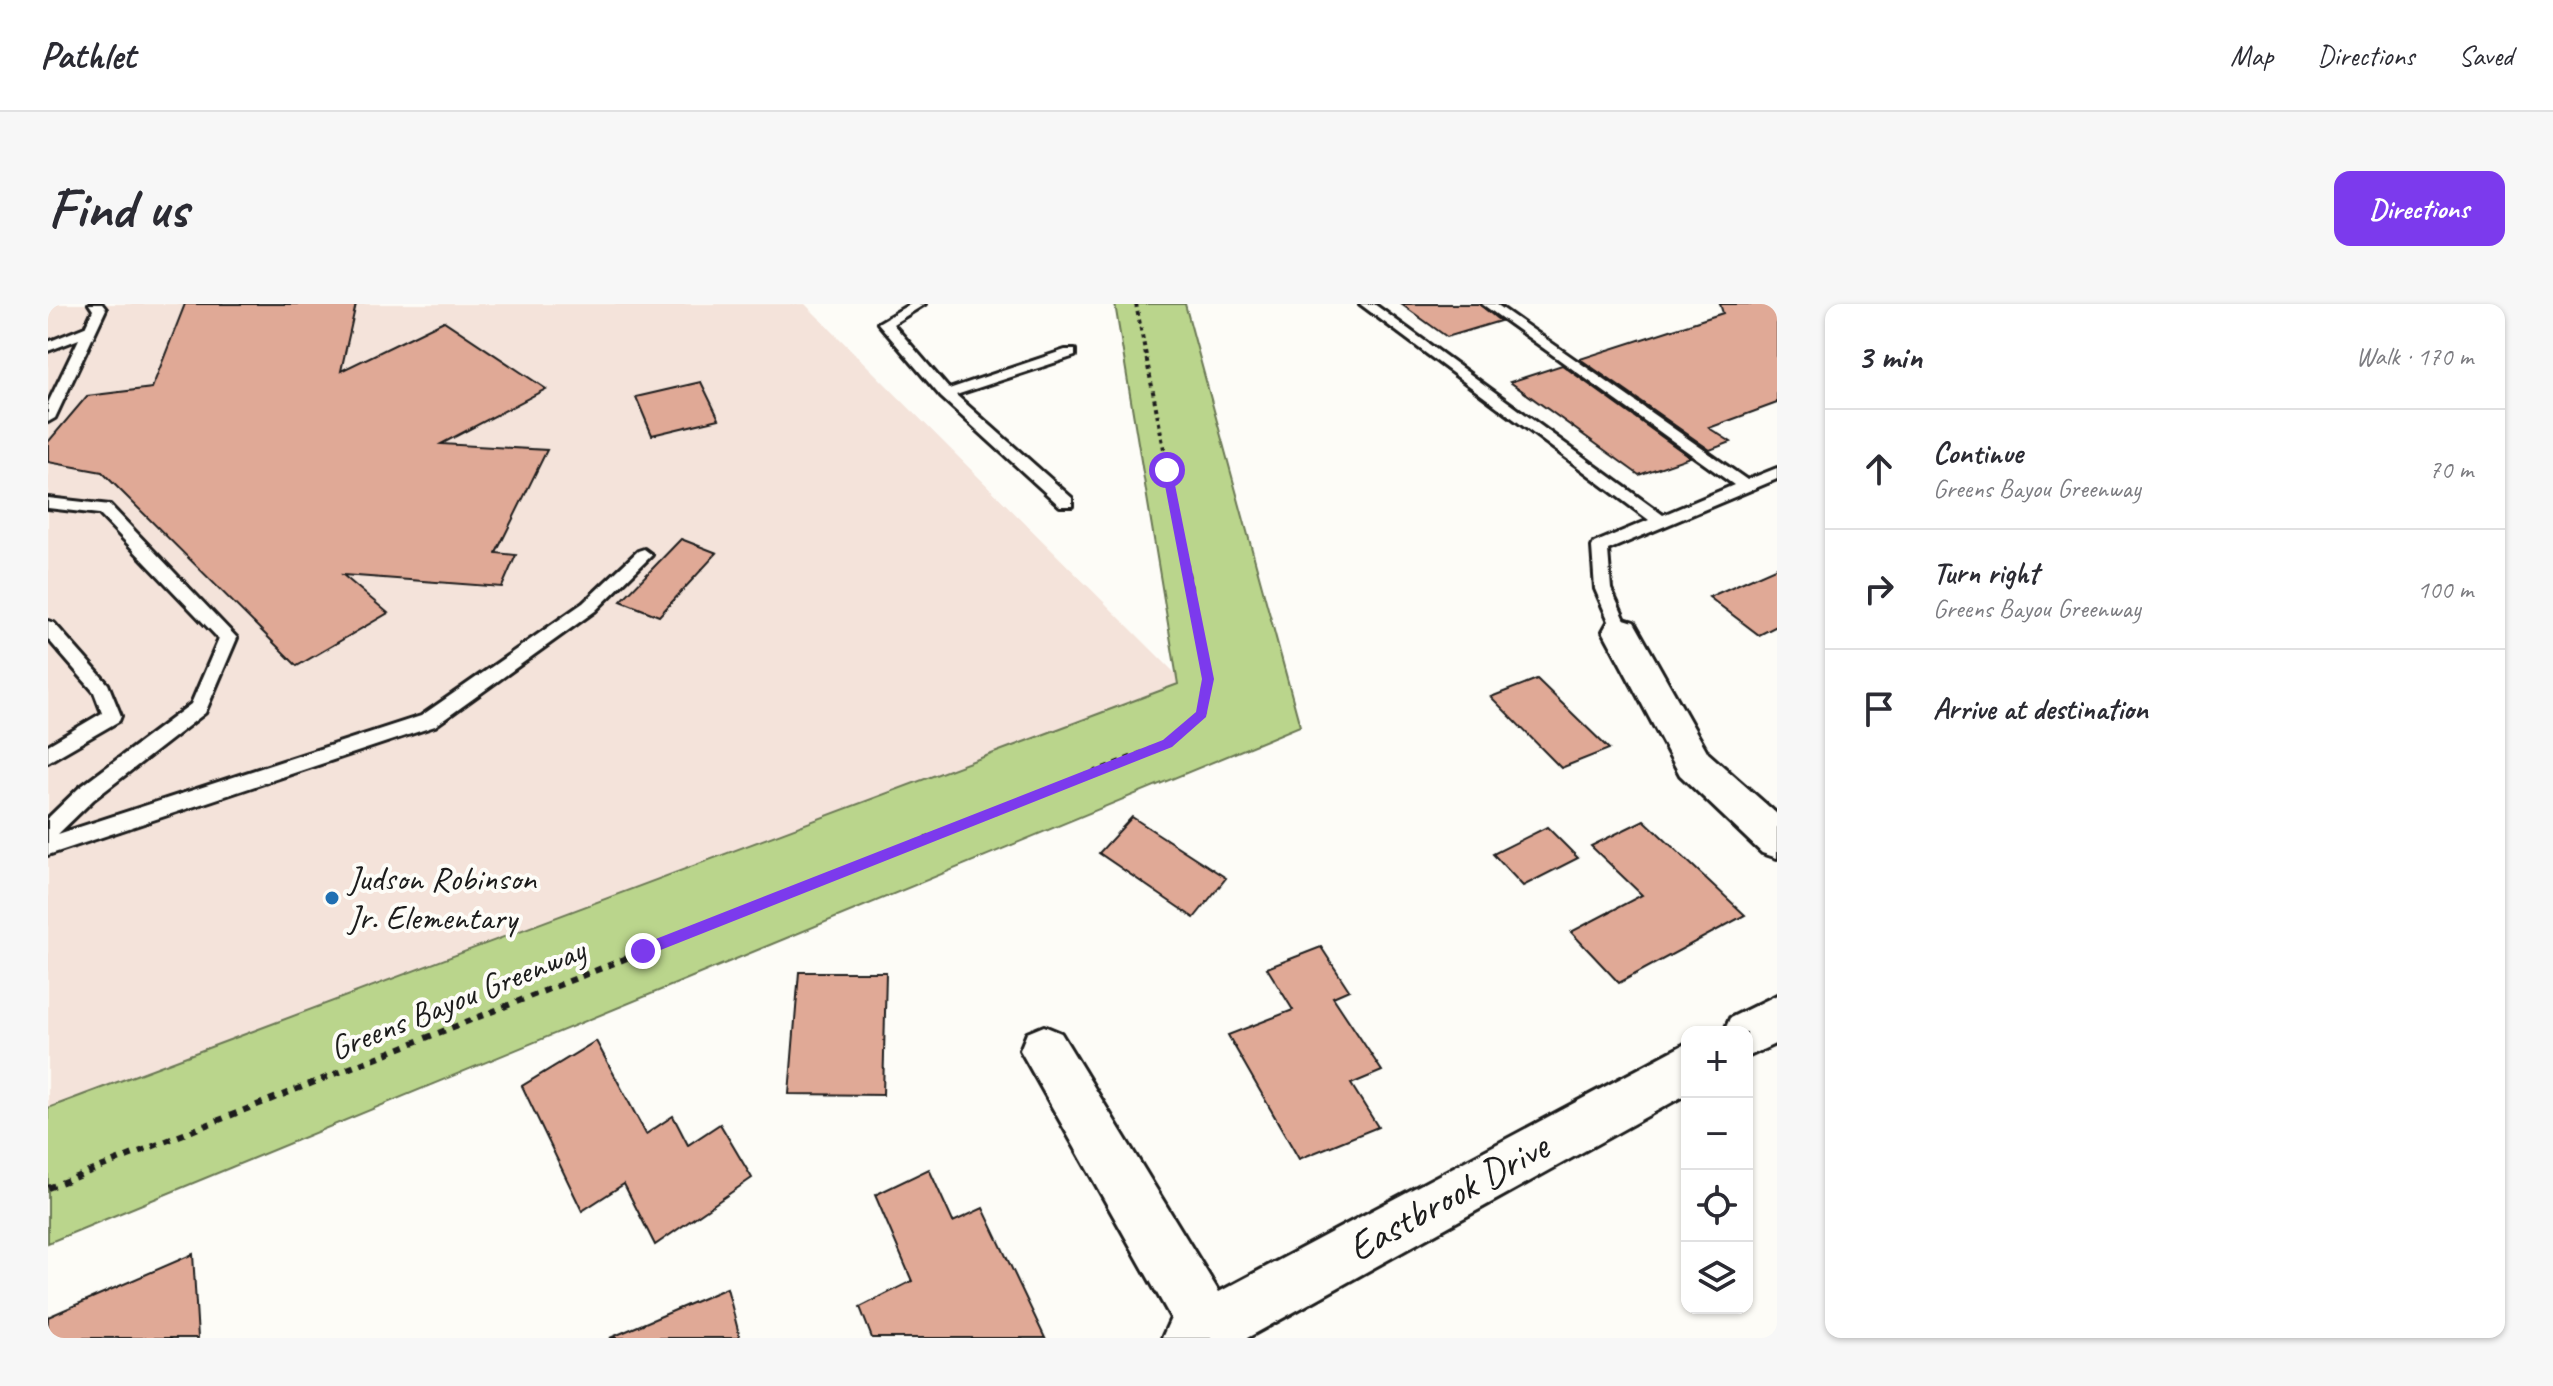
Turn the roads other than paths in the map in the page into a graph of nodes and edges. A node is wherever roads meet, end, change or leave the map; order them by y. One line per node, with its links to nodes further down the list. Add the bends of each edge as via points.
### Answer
1 (96, 304): 5 (lane, via 100,309)
2 (919, 304): 8 (lane, via 885,323)
3 (1366, 304): 14 (lane)
4 (1488, 304): 11 (lane)
5 (91, 329): 6 (lane); 9 (lane)
6 (48, 347)
7 (1070, 353): 8 (lane)
8 (946, 394): 12 (lane)
9 (48, 418)
10 (1777, 473): 11 (lane)
11 (1745, 486): 14 (lane)
12 (1066, 502)
13 (48, 503): 19 (lane, via 104,509 228,638 198,708 86,794)
14 (1659, 520): 17 (lane, via 1600,547 1603,589)
15 (644, 555): 21 (lane, via 589,607 428,721)
16 (48, 627): 18 (lane, via 102,689 112,716)
17 (1621, 631): 20 (street, via 1694,764)
18 (48, 754)
19 (48, 831)
20 (1777, 840)
21 (48, 846)
22 (1777, 1018): 23 (street)
23 (1753, 1031)
24 (1044, 1050): 26 (street, Eastbrook Drive)
25 (1681, 1070): 26 (street, Eastbrook Drive)
26 (1200, 1333)

